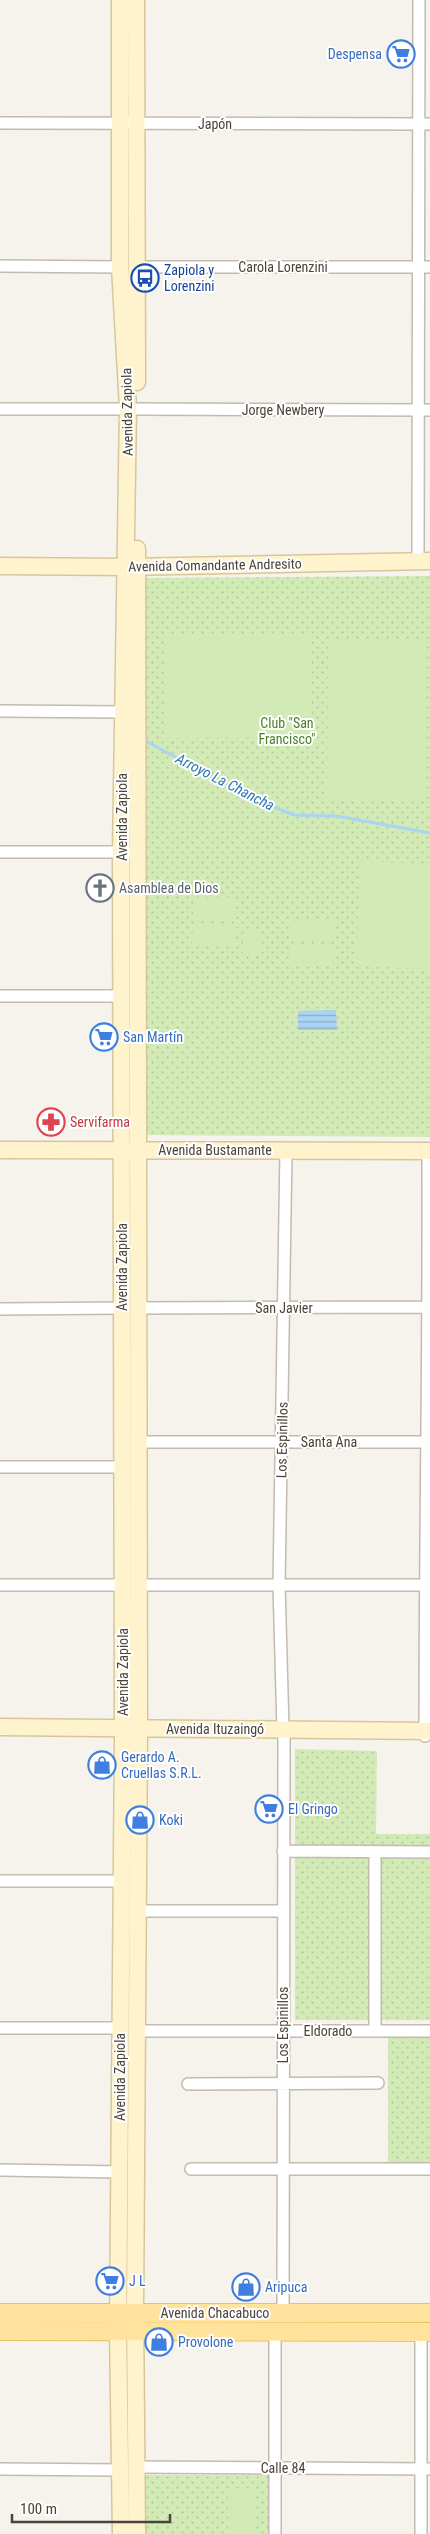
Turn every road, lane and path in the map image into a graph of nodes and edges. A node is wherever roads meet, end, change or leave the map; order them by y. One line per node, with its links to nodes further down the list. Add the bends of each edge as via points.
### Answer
1 (120, 0): 5 (main road, Avenida Zapiola)
2 (136, 0): 5 (main road, Avenida Zapiola)
3 (419, 0): 6 (street)
4 (0, 123): 5 (street, Japón)
5 (128, 124): 6 (street, Japón); 8 (main road, Avenida Zapiola)
6 (424, 124): 9 (street)
7 (0, 266): 8 (street, Carola Lorenzini)
8 (128, 267): 9 (street, Carola Lorenzini); 11 (main road, Avenida Zapiola)
9 (424, 267): 12 (street)
10 (0, 409): 11 (street, Jorge Newbery)
11 (132, 409): 12 (street, Jorge Newbery); 15 (main road, Avenida Zapiola, via 139,495)
12 (424, 410): 14 (street)
13 (0, 556): 15 (main road, Avenida Comandante Andresito)
14 (426, 556): 15 (main road, Avenida Comandante Andresito)
15 (132, 561): 16 (main road, Avenida Comandante Andresito); 18 (main road, Avenida Zapiola); 18 (main road, Avenida Zapiola)
16 (0, 566)
17 (0, 711): 18 (street)
18 (128, 723): 20 (main road, Avenida Zapiola)
19 (0, 852): 20 (street)
20 (129, 852): 22 (main road, Avenida Zapiola); 25 (main road, Avenida Zapiola)
21 (0, 996): 22 (street)
22 (121, 996): 25 (main road, Avenida Zapiola)
23 (0, 1150): 25 (main road, Avenida Bustamante)
24 (286, 1150): 25 (main road, Avenida Bustamante); 26 (main road, Avenida Bustamante); 29 (street, Los Espinillos)
25 (130, 1151): 28 (main road, Avenida Zapiola)
26 (429, 1151): 27 (street)
27 (430, 1307): 29 (street, San Javier); 33 (street)
28 (130, 1308): 29 (street, San Javier); 30 (street, San Javier); 31 (main road, Avenida Zapiola); 35 (main road, Avenida Zapiola)
29 (283, 1308): 32 (street, Los Espinillos)
30 (0, 1309)
31 (138, 1442): 32 (street, Santa Ana); 37 (main road, Avenida Zapiola)
32 (282, 1442): 33 (street, Santa Ana); 38 (street, Los Espinillos)
33 (429, 1442): 39 (street)
34 (0, 1467): 35 (street)
35 (122, 1467): 37 (main road, Avenida Zapiola)
36 (0, 1585): 37 (street)
37 (130, 1585): 38 (street); 41 (main road, Avenida Zapiola)
38 (279, 1585): 39 (street); 42 (street, Los Espinillos)
39 (427, 1585): 43 (street)
40 (0, 1727): 41 (main road, Avenida Ituzaingó)
41 (131, 1733): 42 (main road, Avenida Ituzaingó); 44 (main road, Avenida Ituzaingó); 49 (main road, Avenida Zapiola); 50 (main road, Avenida Zapiola)
42 (283, 1734): 43 (main road, Avenida Ituzaingó); 45 (street, Los Espinillos)
43 (427, 1734)
44 (0, 1738)
45 (283, 1852): 46 (street); 51 (street, Los Espinillos)
46 (375, 1852): 47 (street); 56 (street)
47 (430, 1852)
48 (0, 1881): 49 (street)
49 (122, 1882): 53 (main road, Avenida Zapiola)
50 (138, 1911): 51 (street); 54 (main road, Avenida Zapiola)
51 (284, 1911): 55 (street, Los Espinillos)
52 (0, 2028): 53 (street)
53 (120, 2028): 65 (main road, Avenida Zapiola)
54 (137, 2031): 55 (street, Eldorado); 66 (main road, Avenida Zapiola)
55 (283, 2031): 56 (street, Eldorado); 60 (street, Los Espinillos)
56 (375, 2031): 57 (street, Eldorado)
57 (430, 2031)
58 (378, 2083): 60 (street)
59 (188, 2084): 60 (street)
60 (283, 2084): 62 (street, Los Espinillos)
61 (191, 2169): 62 (street)
62 (283, 2169): 63 (street); 68 (street, Los Espinillos)
63 (430, 2169)
64 (0, 2170): 65 (street)
65 (121, 2172): 66 (main road, Avenida Zapiola)
66 (127, 2312): 67 (main road, Avenida Chacabuco); 68 (main road, Avenida Chacabuco); 71 (main road, Avenida Zapiola)
67 (0, 2313)
68 (283, 2313): 69 (main road, Avenida Chacabuco)
69 (430, 2313)
70 (0, 2331): 71 (main road, Avenida Chacabuco)
71 (126, 2331): 72 (main road, Avenida Chacabuco); 74 (main road, Avenida Zapiola); 78 (main road, Avenida Zapiola)
72 (275, 2332): 73 (main road, Avenida Chacabuco); 75 (street)
73 (425, 2332): 77 (street)
74 (136, 2467): 75 (street, Calle 84); 80 (main road, Avenida Zapiola)
75 (275, 2468): 77 (street, Calle 84); 81 (street)
76 (0, 2469): 78 (street)
77 (425, 2469): 82 (street)
78 (119, 2470): 79 (main road, Avenida Zapiola)
79 (121, 2534)
80 (137, 2534)
81 (275, 2534)
82 (421, 2534)

